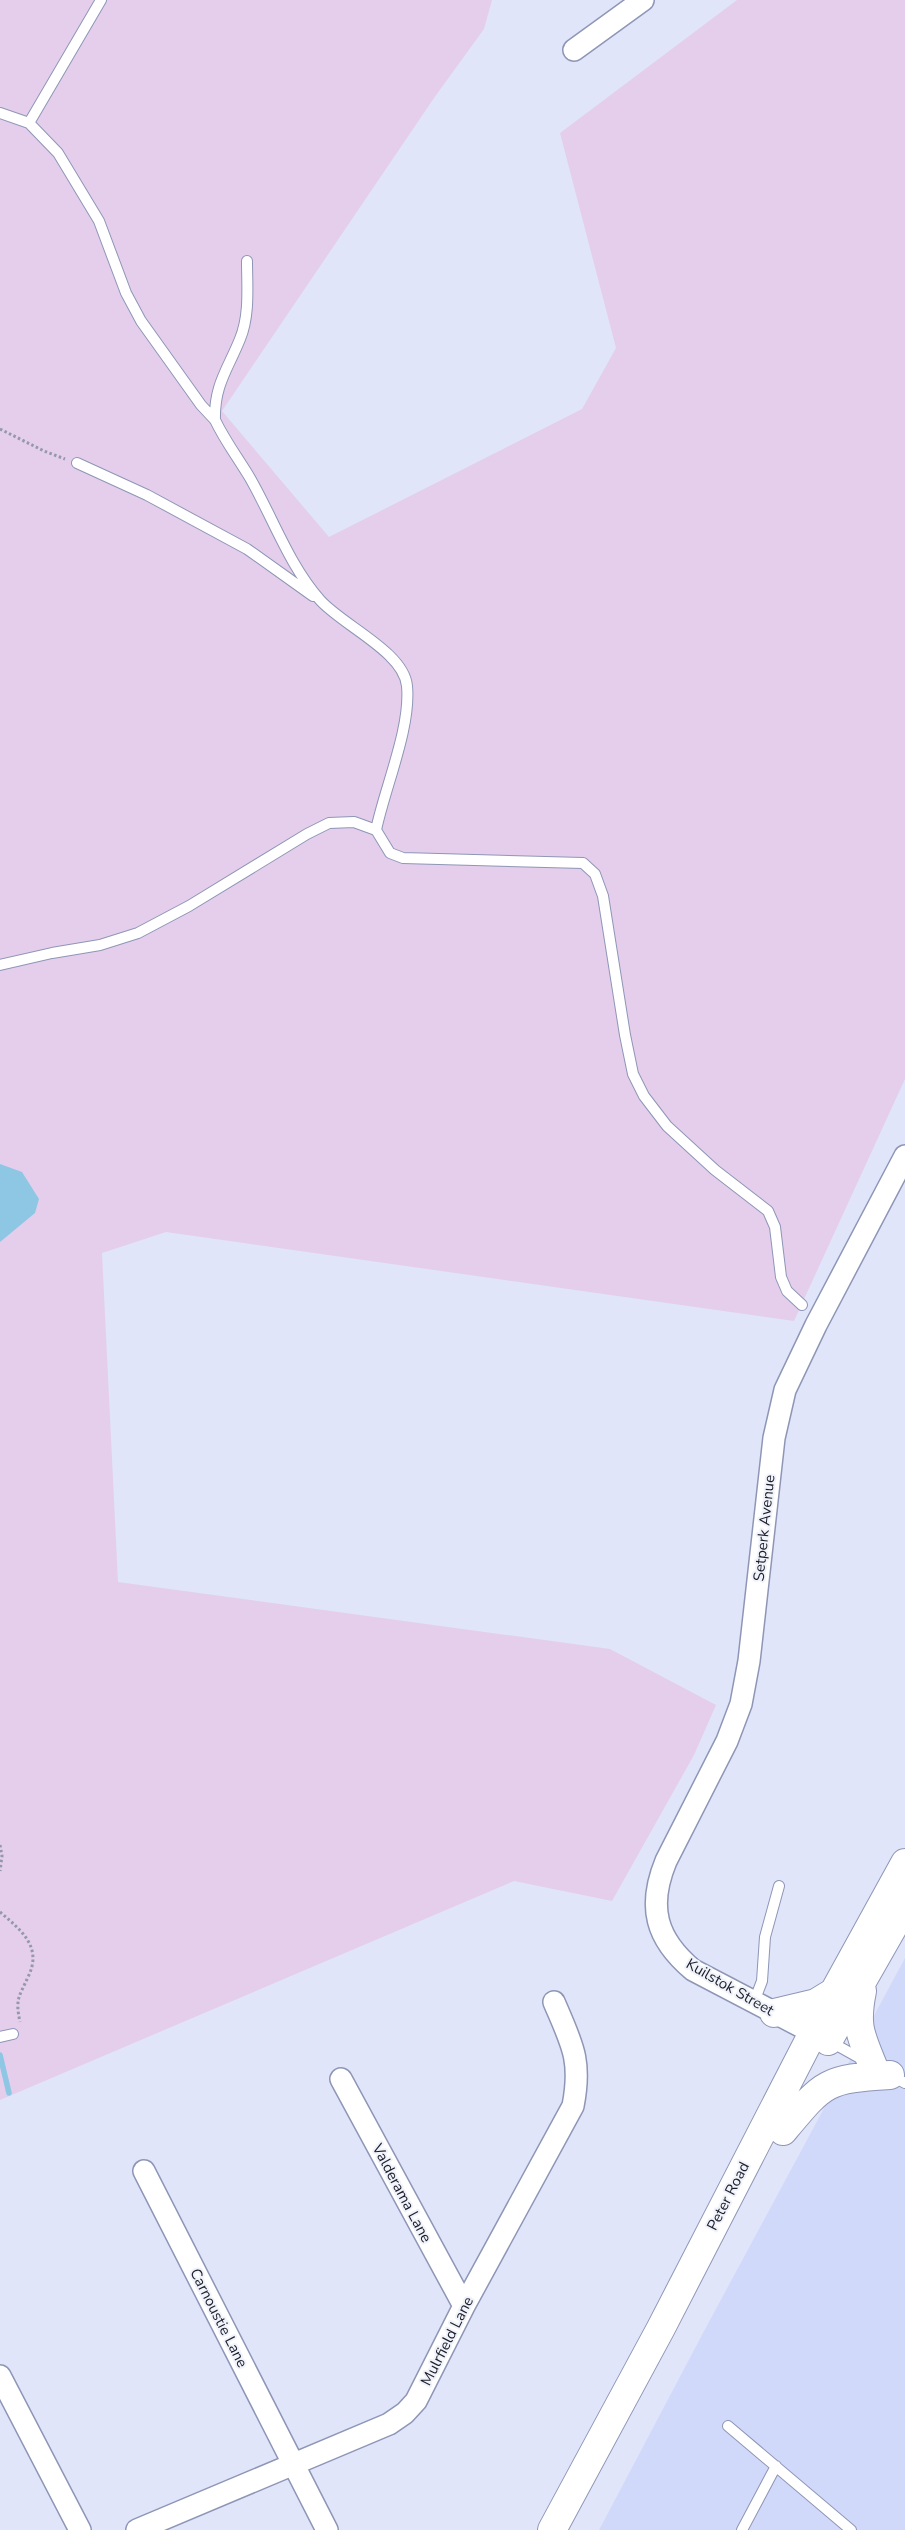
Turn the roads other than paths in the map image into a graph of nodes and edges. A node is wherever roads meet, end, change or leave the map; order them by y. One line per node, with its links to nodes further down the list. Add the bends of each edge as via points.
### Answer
1 (101, 0): 5 (lane)
2 (643, 0): 3 (street)
3 (574, 50)
4 (0, 113): 5 (lane)
5 (29, 123): 7 (lane, via 58,153 99,221 126,293 141,321)
6 (248, 261): 7 (lane, via 246,316 240,338 220,381 214,403)
7 (215, 420): 9 (lane, via 300,573)
8 (76, 463): 9 (lane, via 147,495 247,549)
9 (320, 601): 10 (lane, via 383,649 403,670 407,686 405,721)
10 (376, 830): 11 (lane, via 354,822 329,823 138,933 100,945); 13 (lane, via 390,853 403,858 583,863 595,874 610,930 633,1074 644,1096 667,1126 715,1170 768,1211 775,1227 781,1276 787,1292)
11 (0, 965)
12 (905, 1156): 17 (street, Setperk Avenue, via 816,1324 785,1390 774,1438 743,1697 727,1741 666,1861 658,1881)
13 (802, 1305)
14 (905, 1863): 19 (main road, Peter Road)
15 (778, 1886): 21 (lane, via 764,1937)
16 (905, 1906): 18 (main road, Peter Road)
17 (656, 1911): 21 (street, Kuilstok Street, via 666,1941 677,1957 694,1970)
18 (864, 1980): 22 (main road, Peter Road); 23 (main road, via 858,2027)
19 (834, 1992): 21 (main road, via 816,2004); 22 (main road, Peter Road)
20 (554, 2002): 27 (street, Mulrfield Lane, via 577,2058 572,2106)
21 (764, 2007): 22 (street, Kuilstok Street)
22 (821, 2037): 23 (lane); 25 (main road, Peter Road); 35 (main road, Peter Road, via 733,2184 661,2328)
23 (889, 2074): 25 (main road, via 832,2082 815,2093)
24 (341, 2079): 27 (street, Valderama Lane)
25 (783, 2131): 36 (main road, Peter Road)
26 (144, 2172): 30 (street, Carnoustie Lane)
27 (464, 2306): 30 (street, Mulrfield Lane, via 425,2384 406,2413 389,2424)
28 (0, 2376): 32 (street)
29 (728, 2426): 31 (lane)
30 (294, 2465): 33 (street, Mulrfield Lane); 34 (street, Carnoustie Lane)
31 (776, 2466): 37 (lane); 38 (lane)
32 (80, 2530)
33 (137, 2530)
34 (327, 2530)
35 (552, 2530)
36 (565, 2530)
37 (742, 2530)
38 (851, 2530)

